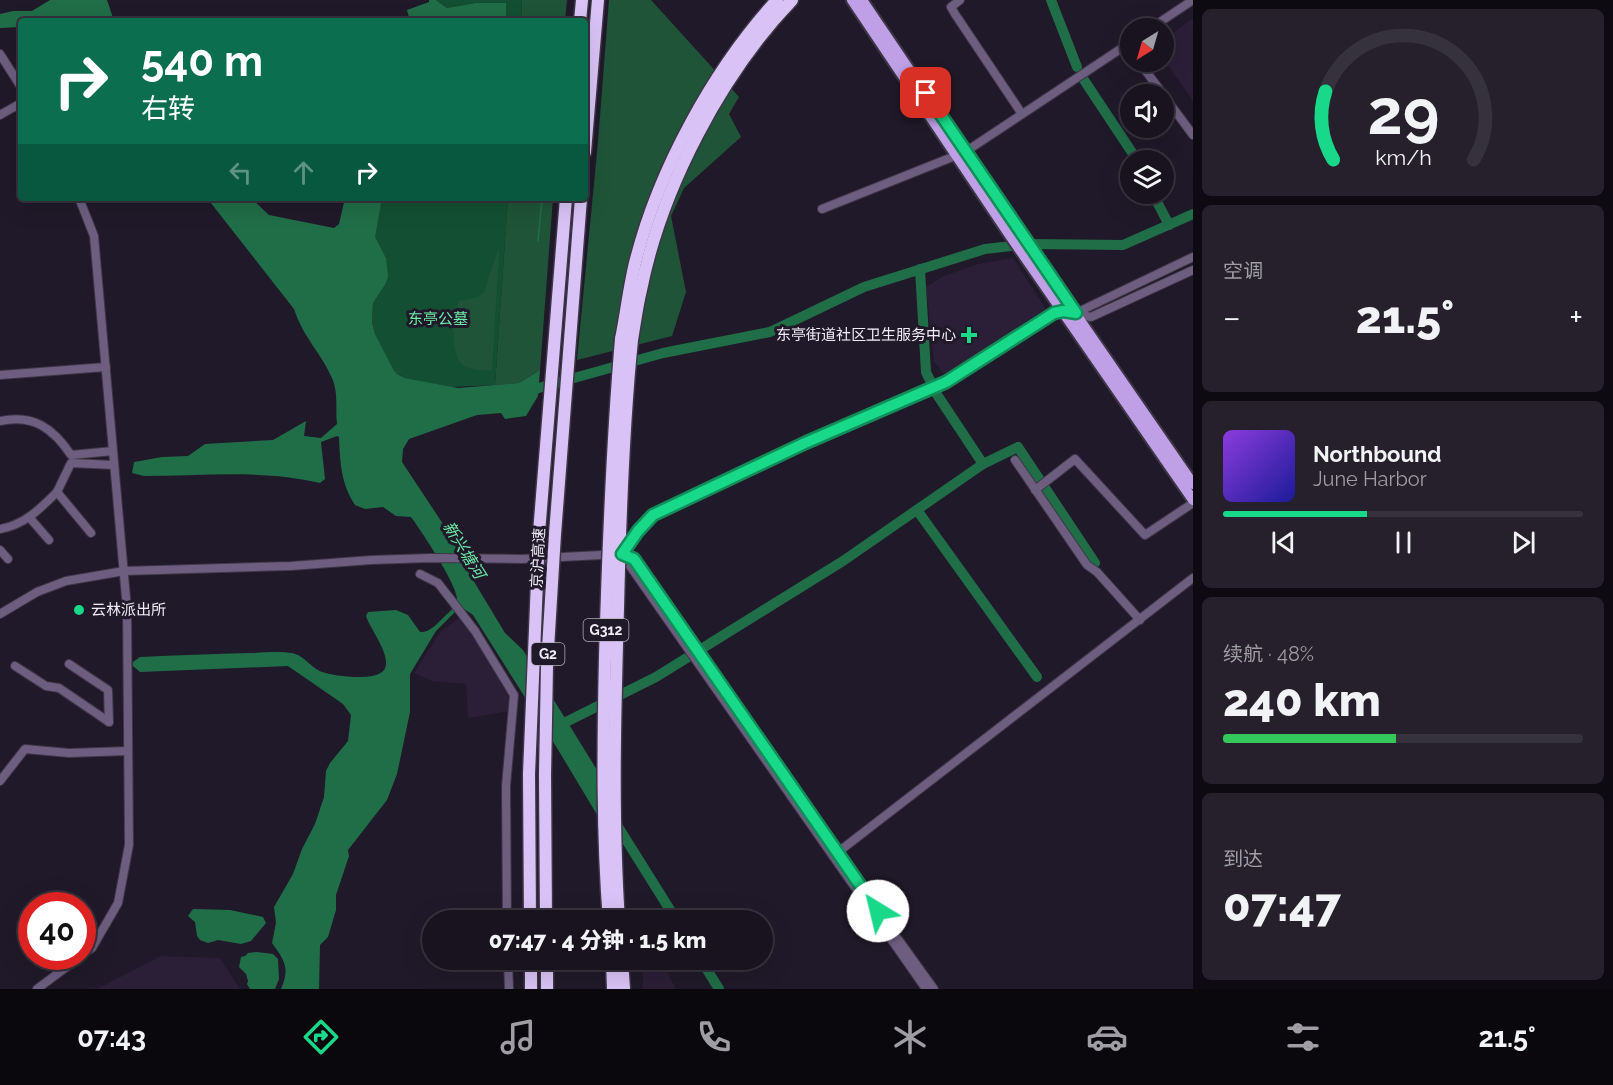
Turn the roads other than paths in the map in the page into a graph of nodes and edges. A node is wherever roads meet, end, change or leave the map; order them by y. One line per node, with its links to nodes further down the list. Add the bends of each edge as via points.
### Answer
1 (582, 0): 8 (highway)
2 (598, 0): 20 (highway)
3 (777, 0): 10 (highway, G312)
4 (792, 0): 10 (highway, G312)
5 (960, 0): 18 (street, via 951,7)
6 (1193, 0): 9 (street)
7 (858, 1): 22 (main road)
8 (580, 18)
9 (1166, 18)
10 (755, 35): 32 (highway, G312, via 708,116 667,203)
11 (1120, 52): 18 (street)
12 (0, 54): 14 (street)
13 (1147, 72): 15 (street)
14 (18, 82)
15 (1156, 84)
16 (18, 105): 19 (street)
17 (1174, 109): 21 (street)
18 (1022, 114): 22 (street)
19 (0, 115)
20 (588, 117)
21 (1193, 135)
22 (961, 154): 26 (street); 28 (main road)
23 (80, 201): 33 (street, via 94,236)
24 (566, 201): 61 (highway, 京沪高速 / G2, bridge, via 539,533 529,774)
25 (581, 201): 62 (highway, 京沪高速 / G2, bridge, via 547,665)
26 (822, 209)
27 (1193, 258): 31 (street)
28 (1033, 259): 30 (main road); 31 (main road)
29 (1193, 270): 31 (street, via 1091,317)
30 (1063, 311): 31 (street); 42 (main road); 48 (street, via 924,393 805,443 653,515)
31 (1076, 313): 39 (main road)
32 (627, 340): 63 (highway, G312, bridge, via 614,426 604,717); 64 (highway, G312, bridge, via 614,728)
33 (106, 367): 34 (street); 36 (street)
34 (0, 375)
35 (0, 421): 36 (street, via 29,420 46,427 71,455)
36 (113, 451): 38 (street)
37 (1015, 460): 40 (street)
38 (114, 465): 41 (street, via 71,463); 50 (street)
39 (1193, 484)
40 (1035, 490): 42 (street, via 1075,459 1145,535); 54 (street, via 1087,565)
41 (57, 492): 43 (street); 45 (street)
42 (1193, 501)
43 (29, 517): 44 (street); 46 (street)
44 (0, 529)
45 (92, 533)
46 (49, 540)
47 (0, 550): 49 (street)
48 (622, 554): 50 (street, via 371,560); 59 (street)
49 (8, 559)
50 (124, 572): 53 (street, via 66,581 37,592); 57 (street)
51 (420, 574): 60 (street, via 438,583 475,631 514,695 506,786)
52 (1193, 578): 54 (street)
53 (0, 614)
54 (1140, 620): 59 (street)
55 (69, 664): 56 (street, via 108,690 109,722 59,688 46,686)
56 (15, 666)
57 (128, 751): 58 (street, via 69,753 25,749); 65 (street, via 129,845 118,903)
58 (0, 781)
59 (834, 855): 78 (street); 79 (street)
60 (507, 910)
61 (530, 910)
62 (546, 910)
63 (608, 910)
64 (618, 910)
65 (96, 941)
66 (63, 970): 72 (street)
67 (508, 970): 73 (street)
68 (531, 970): 74 (highway)
69 (546, 970): 75 (highway)
70 (616, 970): 76 (highway)
71 (619, 970): 77 (highway)
72 (42, 987)
73 (509, 989)
74 (531, 989)
75 (547, 989)
76 (613, 989)
77 (624, 989)
78 (926, 989)
79 (934, 989)

